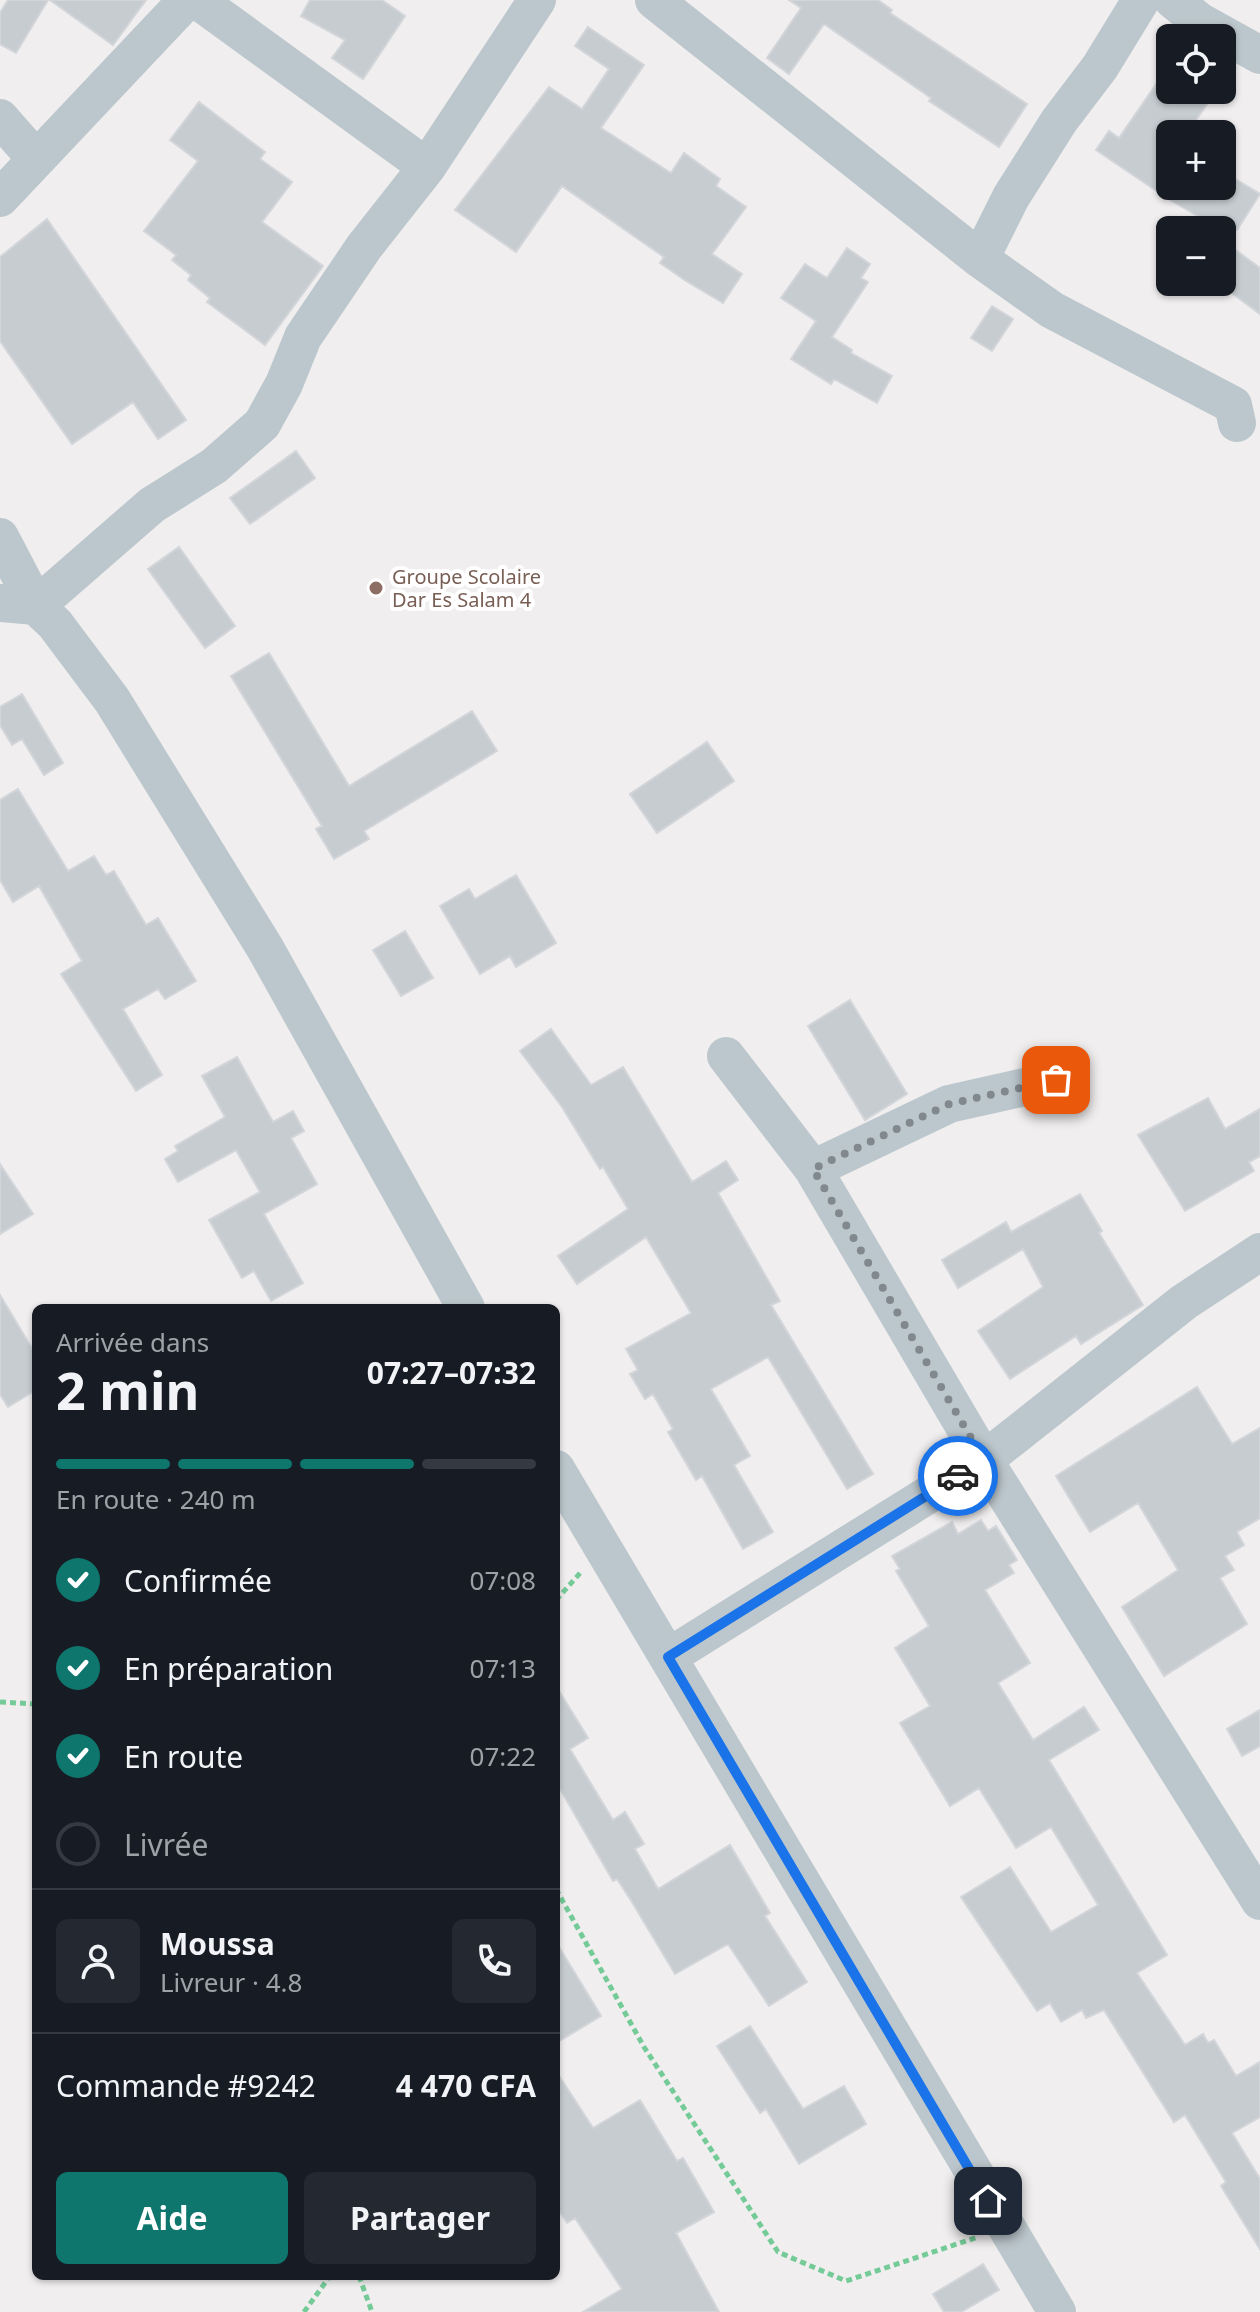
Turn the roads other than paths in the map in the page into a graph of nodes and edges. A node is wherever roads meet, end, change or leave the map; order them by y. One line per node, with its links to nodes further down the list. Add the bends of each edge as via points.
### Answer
1 (187, 0): 9 (street)
2 (197, 0): 10 (street)
3 (537, 0): 10 (street)
4 (654, 0): 12 (street)
5 (1141, 0): 12 (street, via 1011,197)
6 (1173, 0): 7 (street)
7 (1260, 55)
8 (0, 118): 9 (street)
9 (36, 159): 11 (street)
10 (427, 167): 15 (street, via 303,337 262,424 214,466)
11 (0, 198)
12 (980, 259): 13 (street, via 1052,310 1233,405)
13 (1237, 423)
14 (0, 537): 15 (street)
15 (18, 604): 20 (street, via 55,624 112,700 265,948)
16 (726, 1056): 18 (street)
17 (1056, 1080): 18 (street, via 949,1104)
18 (813, 1169): 21 (street)
19 (1260, 1252): 21 (street, via 1184,1302)
20 (464, 1304)
21 (984, 1460): 23 (street); 24 (street)
22 (560, 1476): 23 (street)
23 (668, 1657): 25 (street)
24 (1260, 1901)
25 (1057, 2312)

